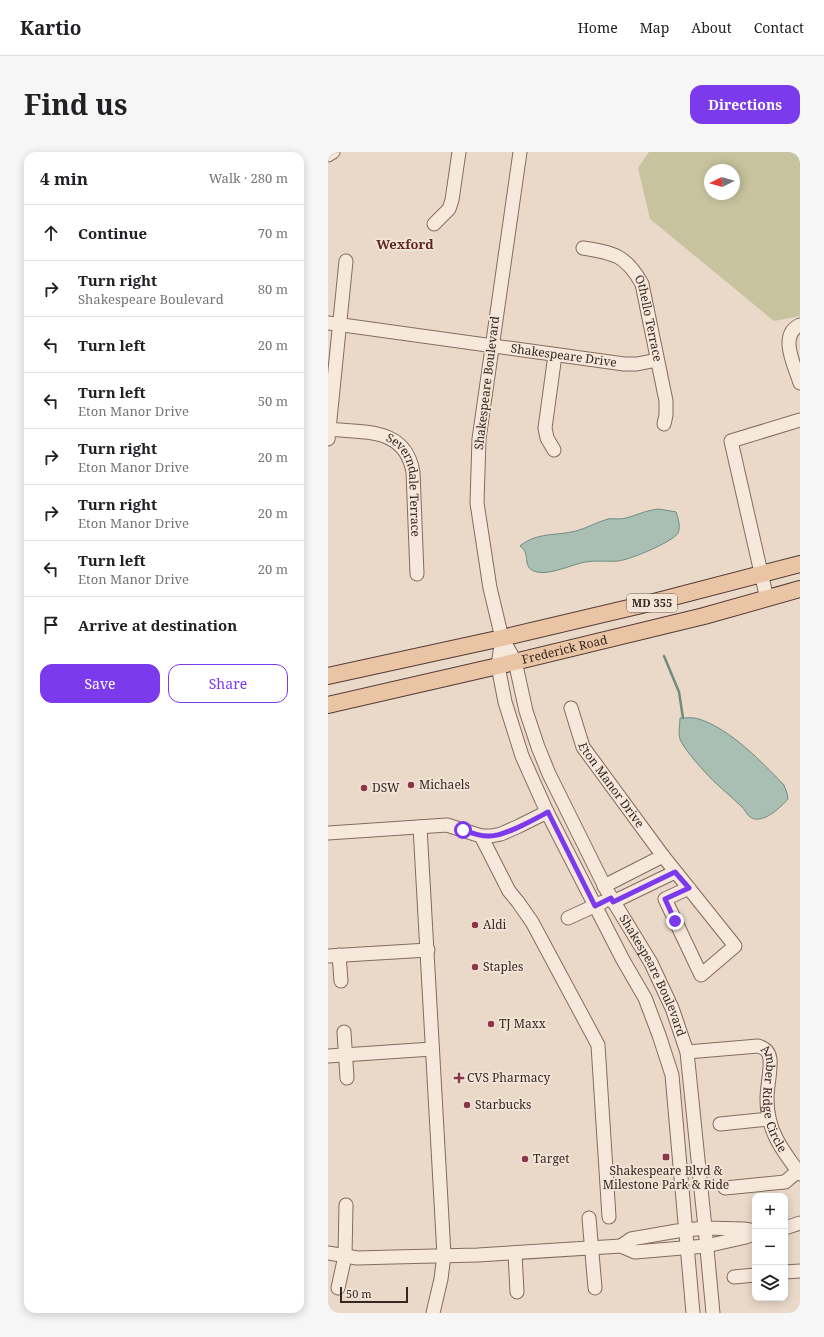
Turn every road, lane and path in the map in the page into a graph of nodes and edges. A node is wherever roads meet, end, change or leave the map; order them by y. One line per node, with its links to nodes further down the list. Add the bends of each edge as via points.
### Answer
1 (459, 152): 3 (street, via 449,209)
2 (520, 152): 8 (street, Shakespeare Boulevard)
3 (434, 224)
4 (583, 248): 10 (street, Othello Terrace, via 608,252 634,269 642,284)
5 (346, 261): 6 (street)
6 (334, 324): 8 (street, Shakespeare Drive); 14 (street)
7 (800, 325): 11 (street, via 789,335 789,348)
8 (491, 346): 9 (street, Shakespeare Drive); 21 (street, Shakespeare Boulevard, via 479,439 477,503 490,588)
9 (555, 355): 10 (street, Shakespeare Drive, via 624,364); 15 (street, via 545,428)
10 (657, 360): 13 (street, Othello Terrace, via 666,401)
11 (800, 383)
12 (800, 420): 18 (street, via 732,441)
13 (664, 424)
14 (328, 432): 17 (street, Severndale Terrace, via 380,434 391,438 404,449 411,461 413,472)
15 (554, 450)
16 (800, 564): 18 (main road, Frederick Road / MD 355)
17 (417, 574)
18 (762, 575): 20 (street); 21 (main road, Frederick Road / MD 355)
19 (800, 589): 20 (main road, Frederick Road / MD 355)
20 (767, 599): 22 (main road, Frederick Road / MD 355)
21 (502, 638): 22 (street, Shakespeare Boulevard); 23 (street, Shakespeare Boulevard); 24 (main road, Frederick Road / MD 355)
22 (515, 661): 23 (main road, Frederick Road / MD 355); 33 (street, Shakespeare Boulevard, via 526,711 538,747)
23 (498, 666): 25 (main road, Frederick Road / MD 355); 27 (street, Shakespeare Boulevard, via 517,742)
24 (328, 676)
25 (328, 705)
26 (571, 708): 31 (street, Eton Manor Drive, via 584,747)
27 (548, 812): 30 (street, via 501,834); 36 (street, Shakespeare Boulevard)
28 (420, 827): 29 (street); 30 (street, via 447,825); 38 (street)
29 (328, 833)
30 (482, 836): 52 (street, via 509,891 532,922 598,1045)
31 (663, 856): 32 (street, Eton Manor Drive); 33 (street)
32 (675, 872): 34 (street, Eton Manor Drive); 35 (street)
33 (604, 886): 35 (street, Shakespeare Boulevard)
34 (689, 888): 34 (street, Eton Manor Drive, via 735,946 701,975 665,899)
35 (612, 900): 36 (street); 43 (street, Shakespeare Boulevard, via 651,963 672,1008)
36 (595, 906): 37 (street); 55 (street, Shakespeare Boulevard, via 622,960 645,998 672,1075)
37 (568, 918)
38 (428, 950): 39 (street); 42 (street)
39 (334, 955): 40 (street)
40 (341, 981)
41 (344, 1032): 44 (street)
42 (432, 1049): 44 (street); 64 (street)
43 (687, 1052): 47 (street, Amber Ridge Circle, via 758,1046 764,1048 769,1054 770,1064 767,1100); 54 (street, Shakespeare Boulevard)
44 (345, 1055): 45 (street); 46 (street)
45 (328, 1056)
46 (347, 1078)
47 (769, 1119): 48 (street); 49 (street, Amber Ridge Circle, via 776,1139)
48 (720, 1124)
49 (799, 1173): 50 (street, via 785,1182)
50 (725, 1188)
51 (346, 1205): 65 (street)
52 (609, 1217)
53 (589, 1218): 60 (street)
54 (705, 1228): 55 (street); 56 (street); 59 (street, Shakespeare Boulevard)
55 (685, 1230): 58 (street, via 631,1239); 61 (street, Shakespeare Boulevard)
56 (752, 1231)
57 (752, 1234): 59 (street)
58 (621, 1246): 60 (street); 61 (street, via 635,1252)
59 (706, 1246): 61 (street); 75 (street, Shakespeare Boulevard)
60 (592, 1248): 63 (street); 71 (street)
61 (687, 1248): 74 (street, Shakespeare Boulevard)
62 (328, 1253): 65 (street)
63 (514, 1253): 64 (street); 72 (street)
64 (444, 1255): 65 (street, via 364,1258); 73 (street)
65 (345, 1256): 70 (street)
66 (800, 1271): 67 (street)
67 (788, 1272)
68 (752, 1275): 69 (street)
69 (734, 1277)
70 (338, 1288)
71 (595, 1288)
72 (516, 1292)
73 (433, 1313)
74 (693, 1313)
75 (713, 1313)

